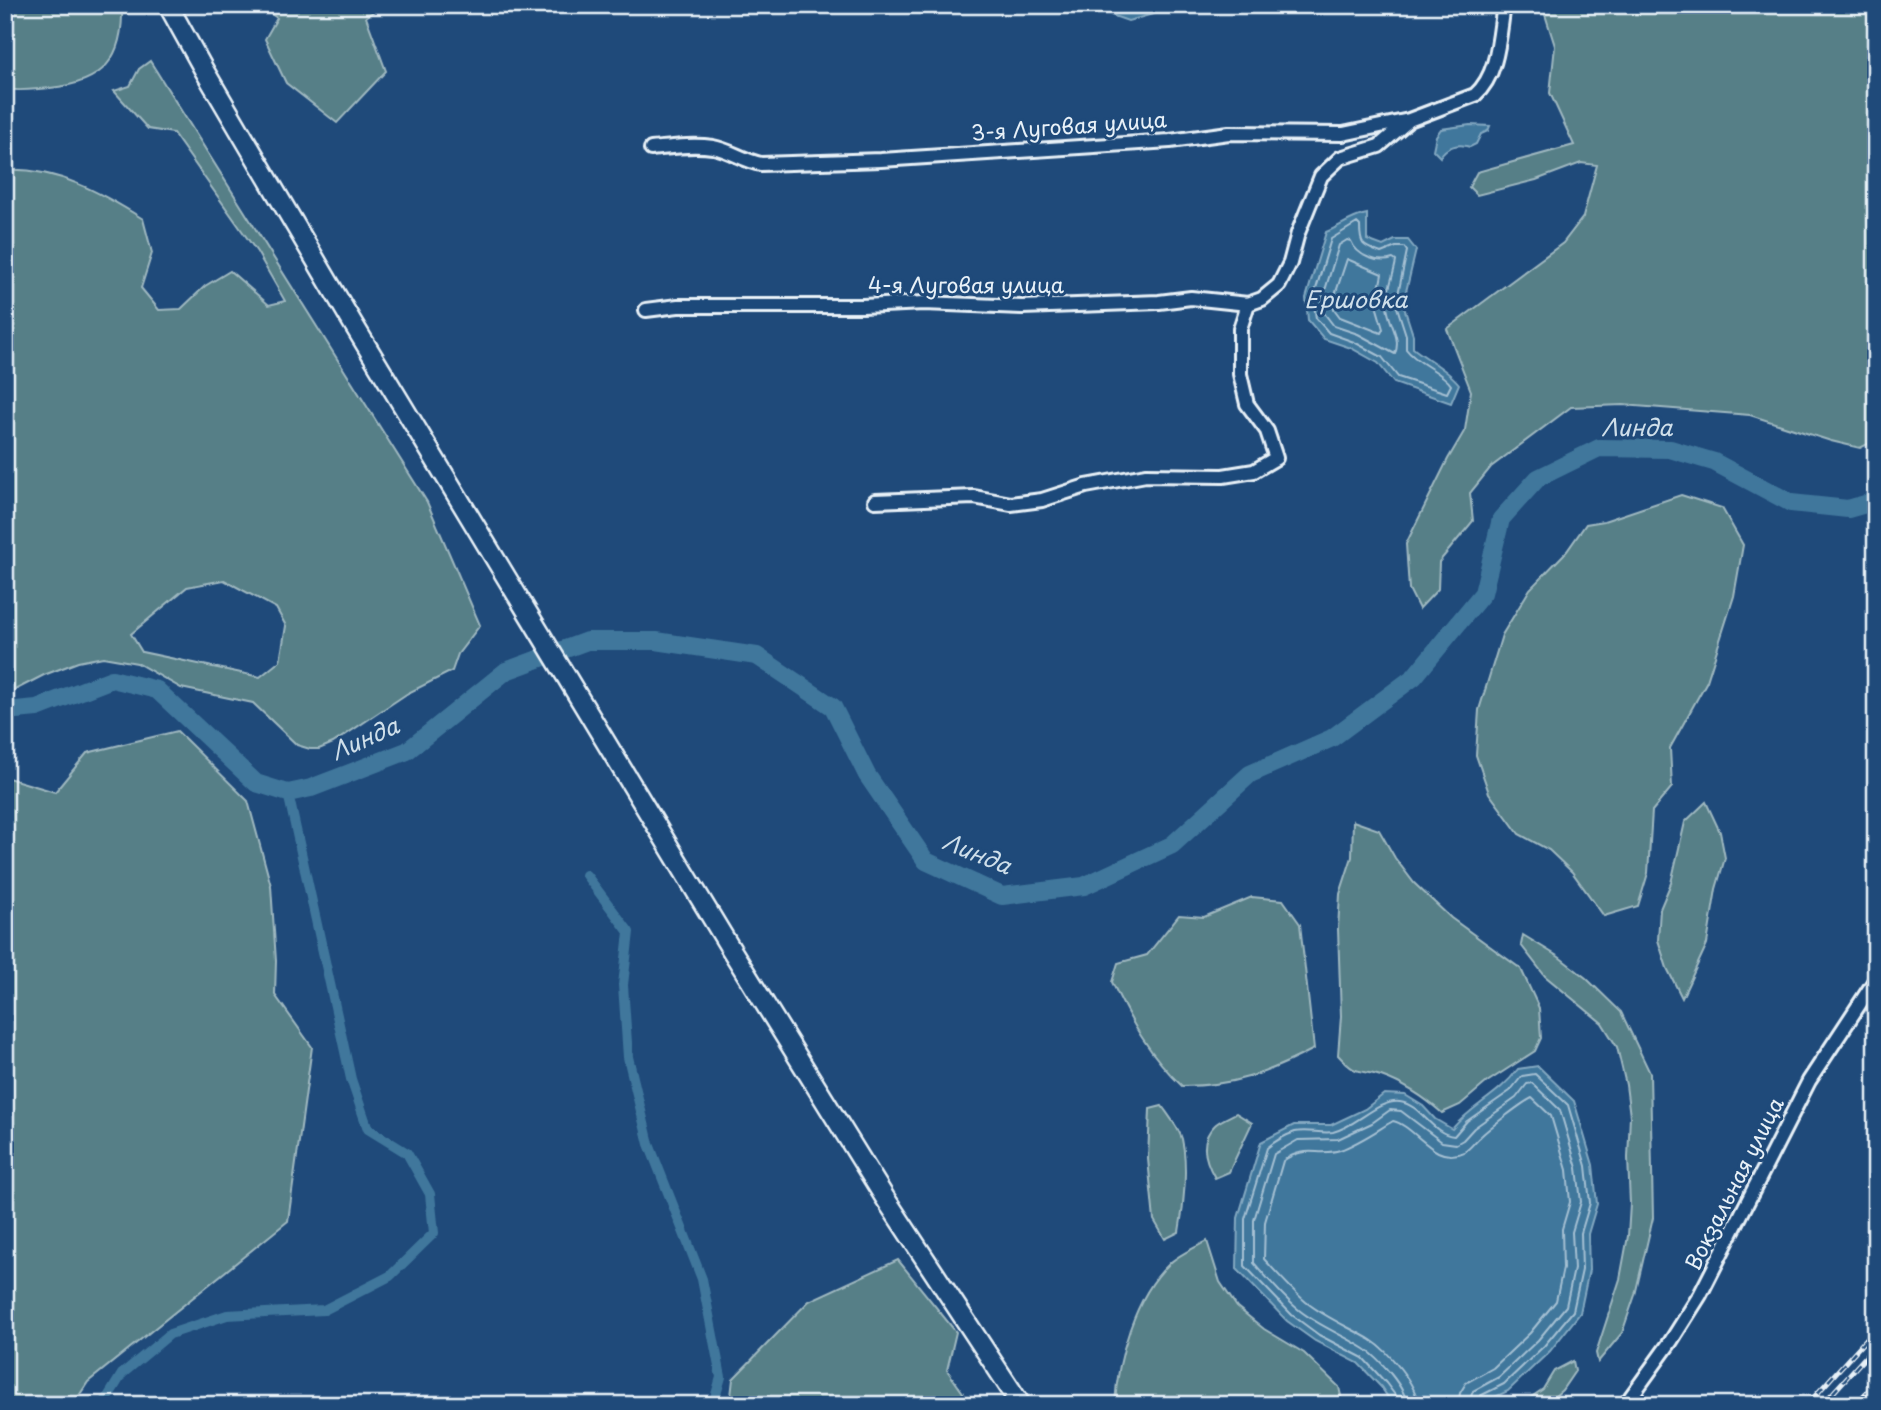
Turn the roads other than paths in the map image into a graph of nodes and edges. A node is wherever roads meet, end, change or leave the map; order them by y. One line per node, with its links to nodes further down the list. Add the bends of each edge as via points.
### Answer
1 (168, 5): 9 (main road, via 293,223 736,957 885,1198)
2 (1504, 5): 3 (street, 3-я Луговая улица, via 1494,64 1484,87 1475,95)
3 (1409, 120): 4 (street, 3-я Луговая улица, via 1343,134 1229,133 881,160 761,164 713,147); 5 (street, via 1379,146 1340,158 1321,176 1279,285)
4 (652, 149)
5 (1248, 304): 6 (street, 4-я Луговая улица, via 1191,298 1021,307 924,303); 7 (street, via 1240,329 1240,374 1247,404 1267,431 1276,458 1254,471 1223,476 1146,475 1011,504 974,497)
6 (646, 310)
7 (874, 501)
8 (1876, 979): 10 (street, Вокзальная улица, via 1809,1081 1700,1295)
9 (1021, 1405)
10 (1625, 1405)

